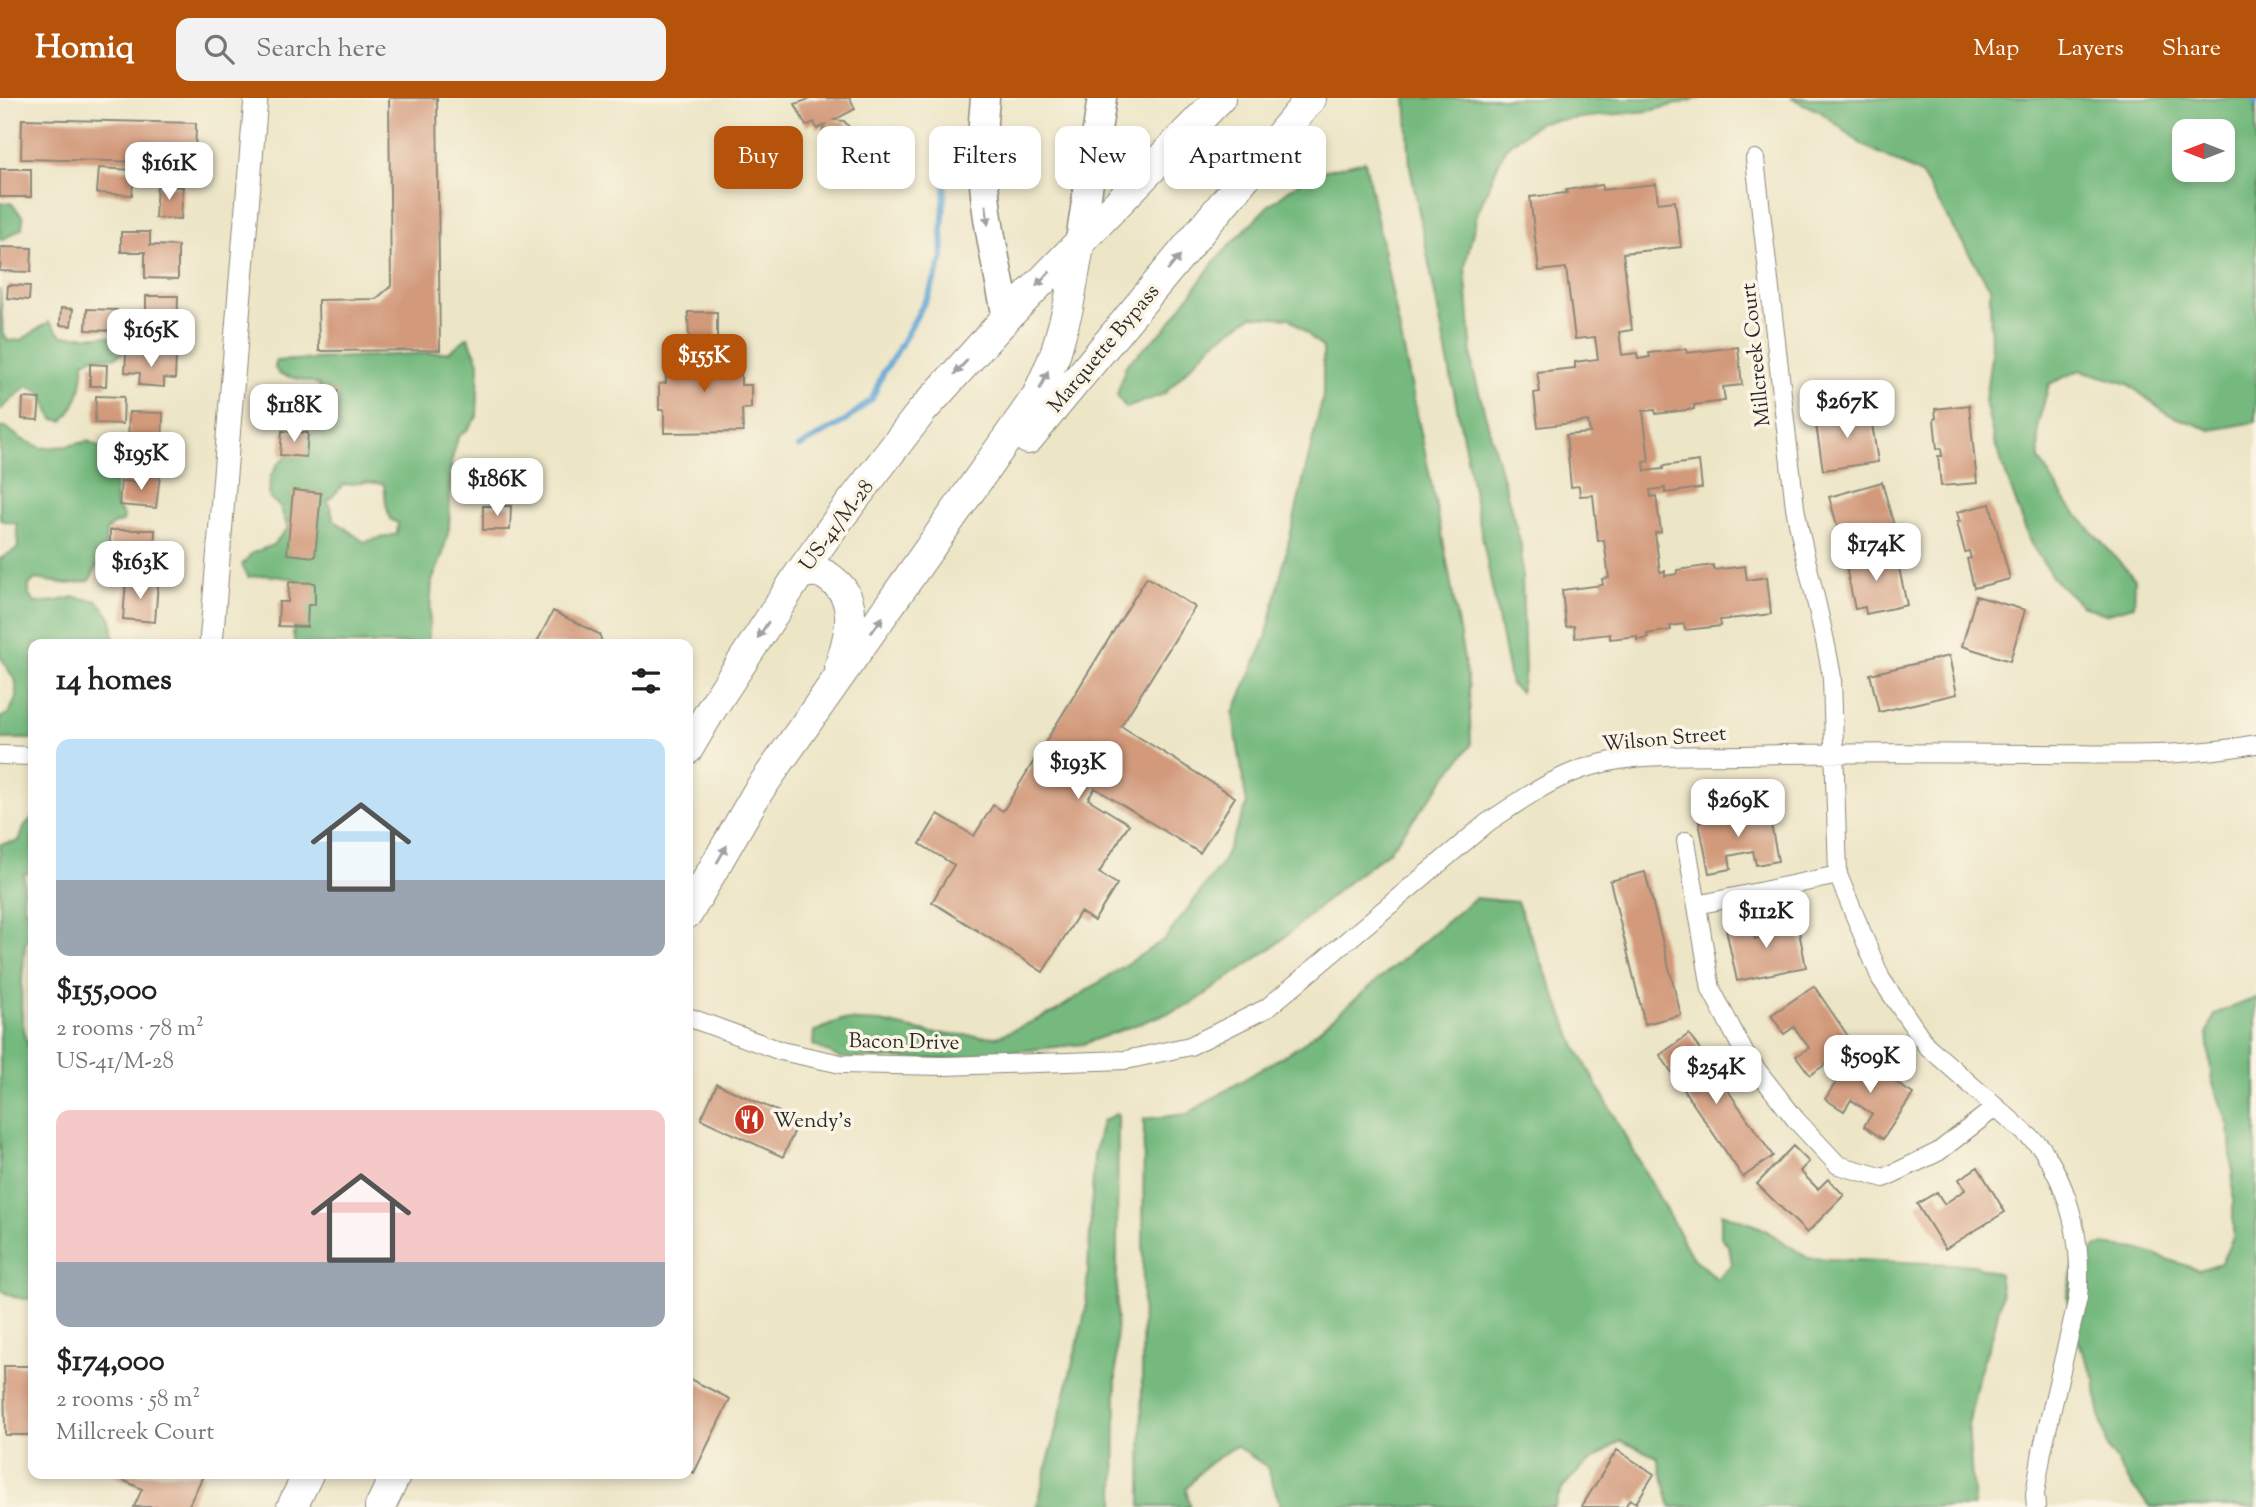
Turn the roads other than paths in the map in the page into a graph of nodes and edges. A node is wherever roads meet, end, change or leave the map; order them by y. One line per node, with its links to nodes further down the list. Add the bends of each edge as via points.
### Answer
1 (256, 98): 11 (street)
2 (985, 98): 8 (main road, one-way to 8, via 983,182)
3 (1102, 98): 7 (main road)
4 (1220, 98): 7 (highway)
5 (1311, 98): 10 (highway, Marquette Bypass, one-way to 5)
6 (1755, 159): 15 (street, Millcreek Court, via 1795,507 1832,678)
7 (1080, 241): 8 (highway, one-way to 8); 10 (highway, one-way to 7, via 1037,396 1055,355)
8 (1007, 317): 9 (highway, US-41/M-28, one-way to 9, via 922,411)
9 (800, 573): 12 (highway, via 828,576 846,596 850,624); 13 (highway, US-41/M-28, one-way to 13)
10 (896, 598): 12 (highway, one-way to 10)
11 (211, 639)
12 (835, 683): 20 (highway, one-way to 12, via 757,793)
13 (693, 740)
14 (2256, 744): 15 (street, Wilson Street, via 2141,754)
15 (1834, 752): 19 (street, Millcreek Court); 23 (street, Wilson Street, via 1658,757 1611,761 1569,774 1487,823 1267,1008 1190,1046)
16 (0, 755): 17 (street)
17 (28, 756)
18 (1686, 841): 21 (street)
19 (1838, 875): 21 (street); 24 (street, via 1881,979 1926,1045)
20 (693, 904)
21 (1697, 905): 24 (street, via 1711,989 1746,1056 1838,1166 1884,1178 1938,1152)
22 (693, 1019): 23 (street, Bacon Drive, via 781,1051 841,1064)
23 (1126, 1060)
24 (1996, 1107): 27 (street, via 2052,1164 2079,1248 2078,1298 2042,1451)
25 (394, 1479): 26 (highway)
26 (380, 1507)
27 (2036, 1507)

